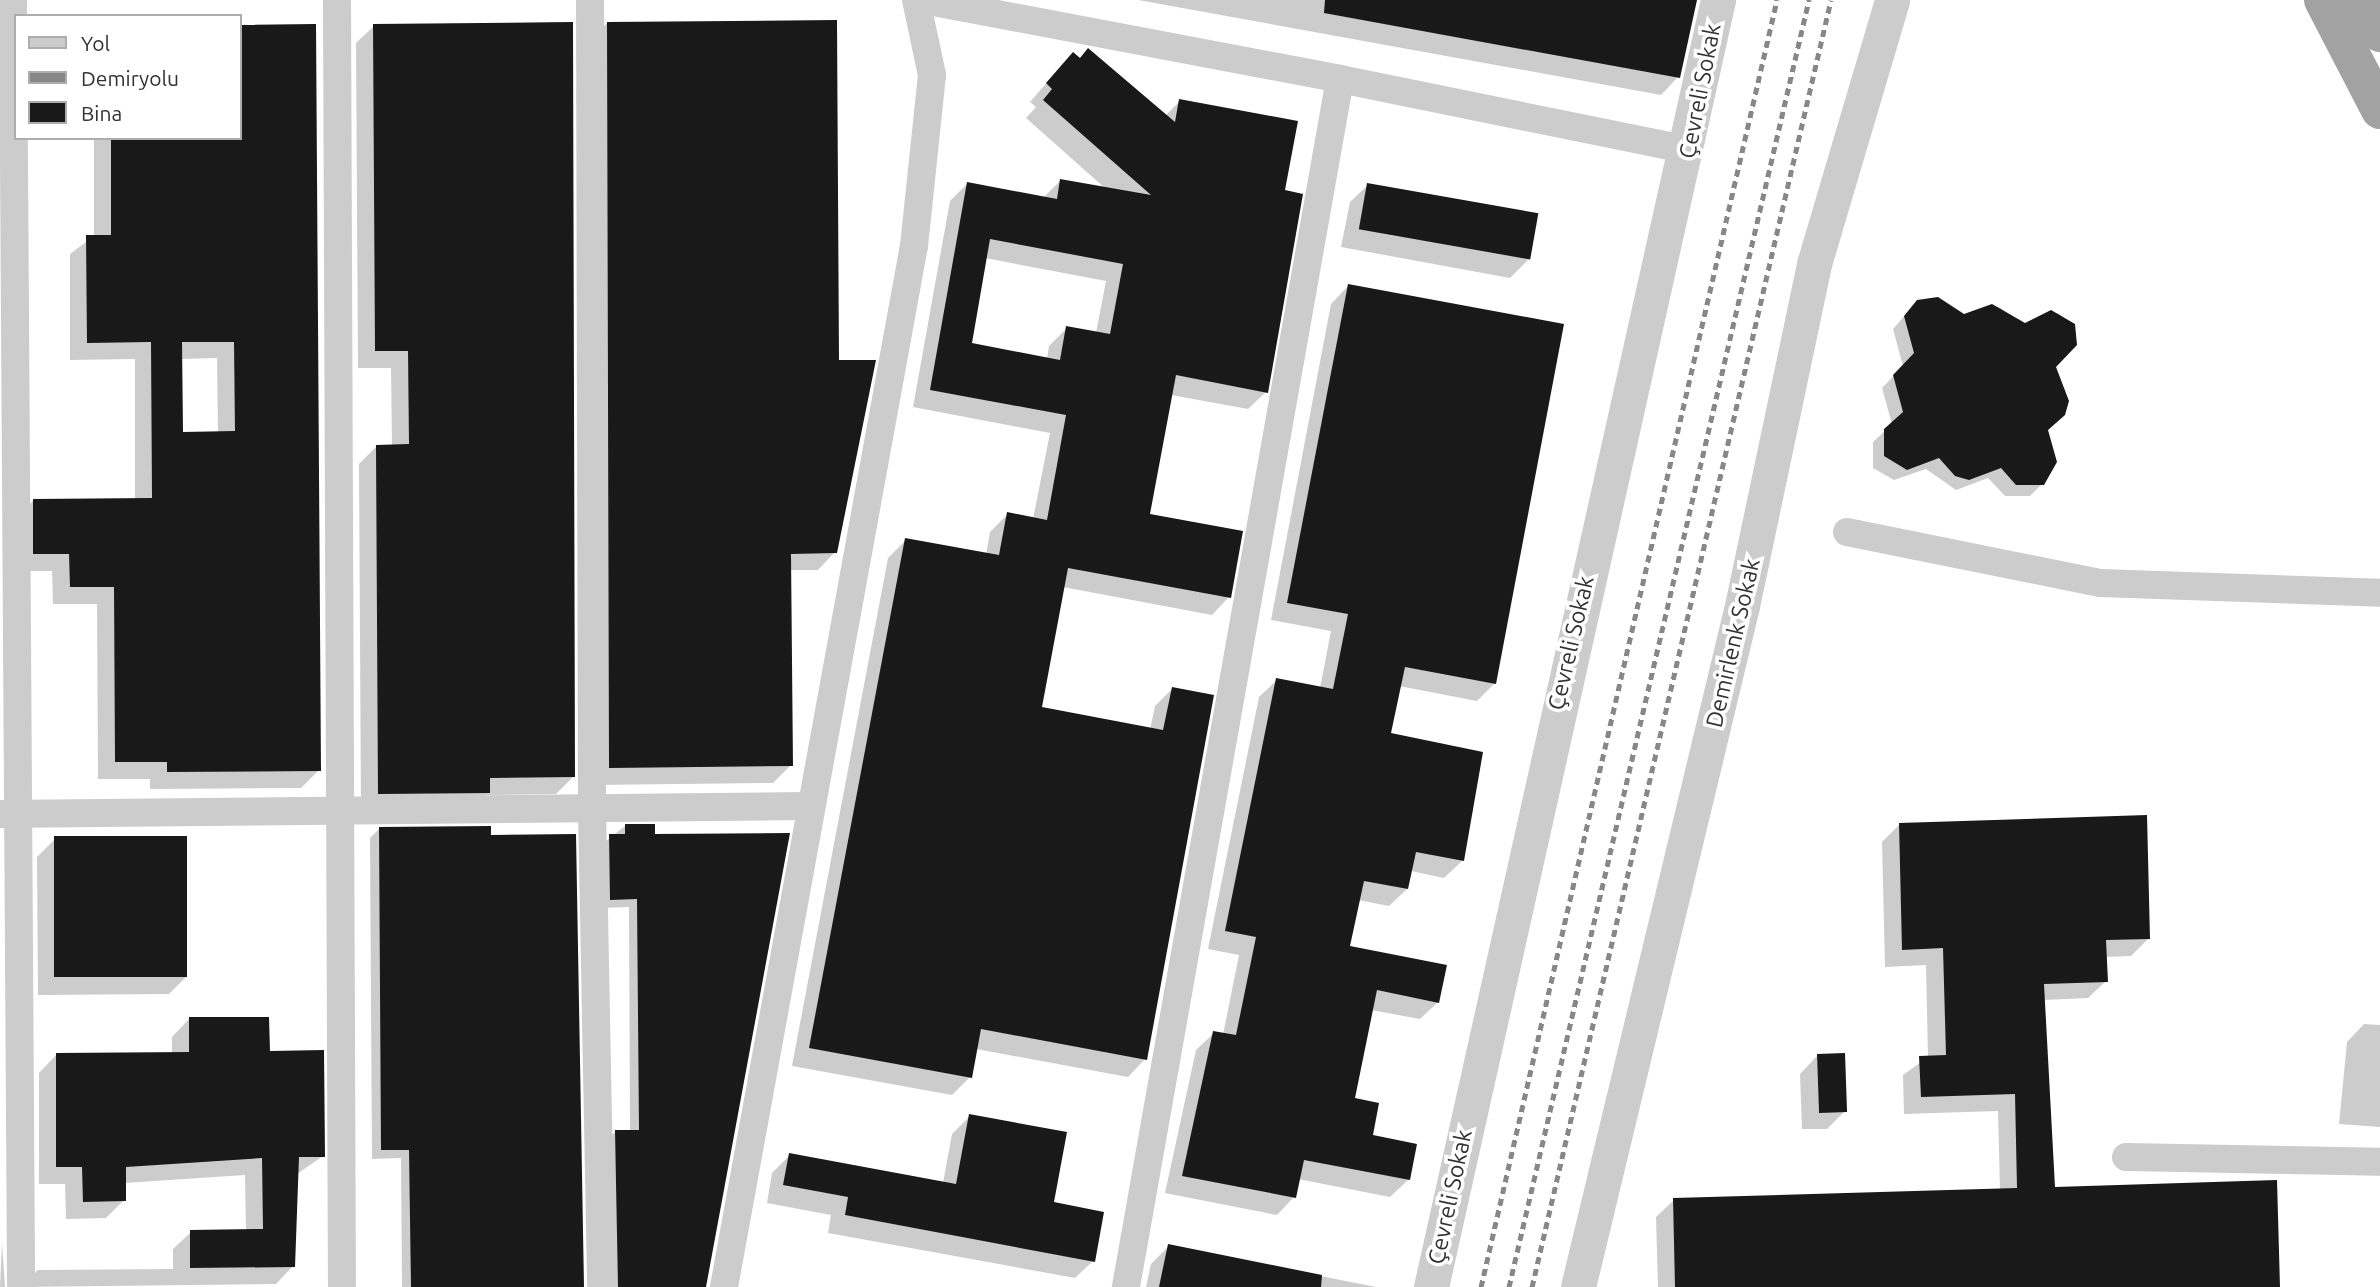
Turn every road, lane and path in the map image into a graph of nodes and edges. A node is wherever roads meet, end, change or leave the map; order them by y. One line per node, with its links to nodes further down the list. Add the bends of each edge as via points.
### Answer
1 (13, 0): 18 (street)
2 (337, 0): 19 (street)
3 (590, 0): 17 (street)
4 (916, 0): 16 (street, via 932,75 914,246)
5 (923, 0): 11 (street)
6 (1718, 0): 13 (street, Çevreli Sokak)
7 (1892, 0): 28 (street, Demirlenk Sokak, via 1814,264 1742,606)
8 (2323, 0): 12 (highway)
9 (2362, 0): 10 (highway)
10 (2380, 33)
11 (1340, 79): 13 (street); 26 (street)
12 (2380, 110)
13 (1688, 150): 27 (street, Çevreli Sokak, via 1580,600)
14 (1847, 532): 15 (street, via 2100,583)
15 (2380, 593)
16 (811, 806): 17 (street); 25 (street)
17 (592, 809): 19 (street); 24 (street)
18 (9, 814): 19 (street); 22 (street)
19 (342, 814): 23 (street)
20 (2126, 1157): 21 (street)
21 (2380, 1162)
22 (21, 1287)
23 (342, 1287)
24 (601, 1287)
25 (724, 1287)
26 (1126, 1287)
27 (1431, 1287)
28 (1578, 1287)

